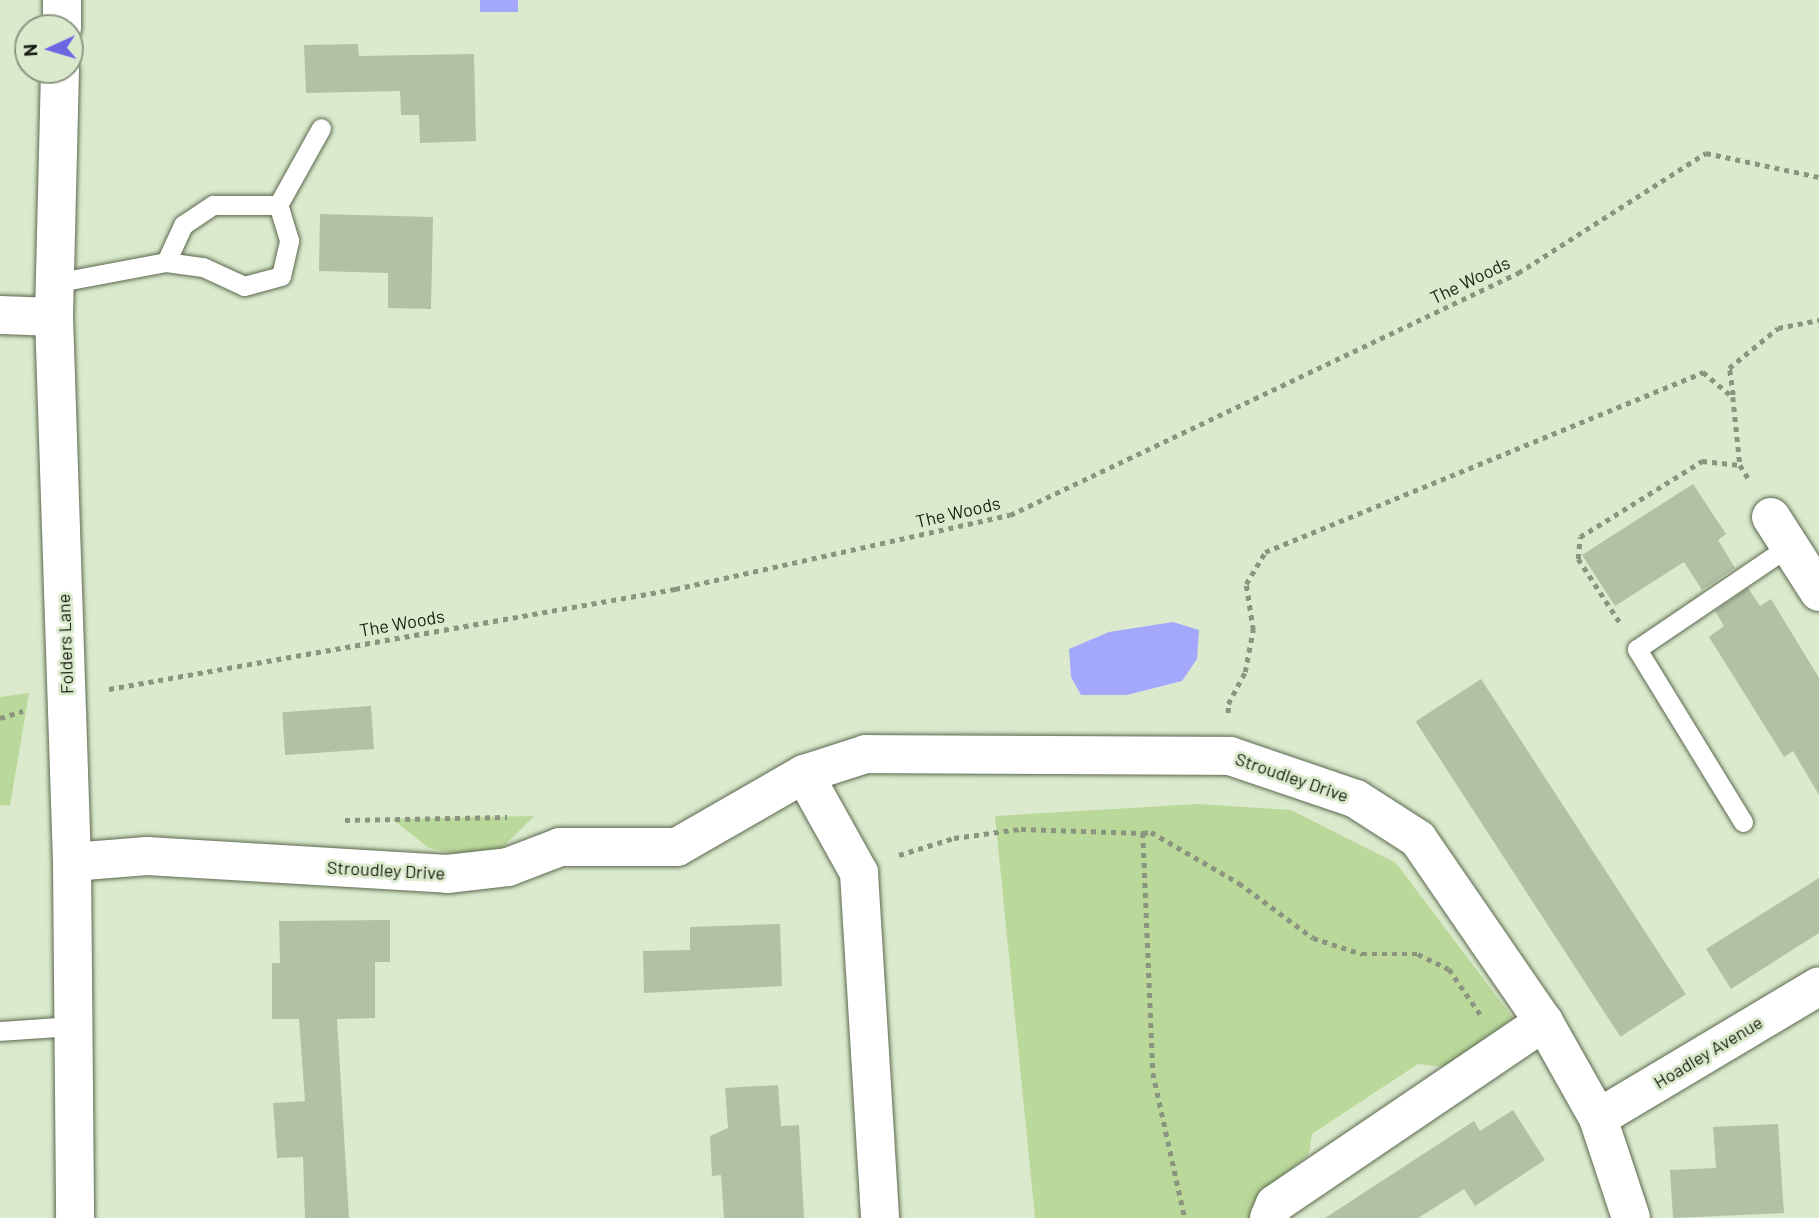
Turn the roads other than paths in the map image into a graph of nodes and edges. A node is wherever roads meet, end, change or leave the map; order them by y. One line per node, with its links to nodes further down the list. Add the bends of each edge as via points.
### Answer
1 (60, 84): 5 (street, Folders Lane)
2 (321, 128): 3 (lane)
3 (278, 205): 4 (lane, via 213,205 183,225); 4 (lane, via 289,240 281,276 244,286 203,267)
4 (166, 262): 5 (lane)
5 (54, 300): 6 (street); 10 (street, Folders Lane)
6 (0, 315)
7 (1801, 558): 9 (lane, via 1637,649)
8 (804, 774): 10 (street, Stroudley Drive, via 677,847 560,847 508,867 447,874 147,856); 12 (street, Stroudley Drive, via 866,754 1230,755 1356,799 1418,839); 17 (street, via 859,873)
9 (1743, 822)
10 (72, 862): 13 (street, Folders Lane)
11 (1819, 986): 15 (street, Hoadley Avenue)
12 (1544, 1022): 15 (street, Stroudley Drive); 18 (street, via 1275,1204)
13 (75, 1027): 14 (lane); 16 (street, Folders Lane)
14 (0, 1031)
15 (1598, 1118): 19 (street, Stroudley Drive)
16 (75, 1218)
17 (880, 1218)
18 (1269, 1218)
19 (1631, 1218)

